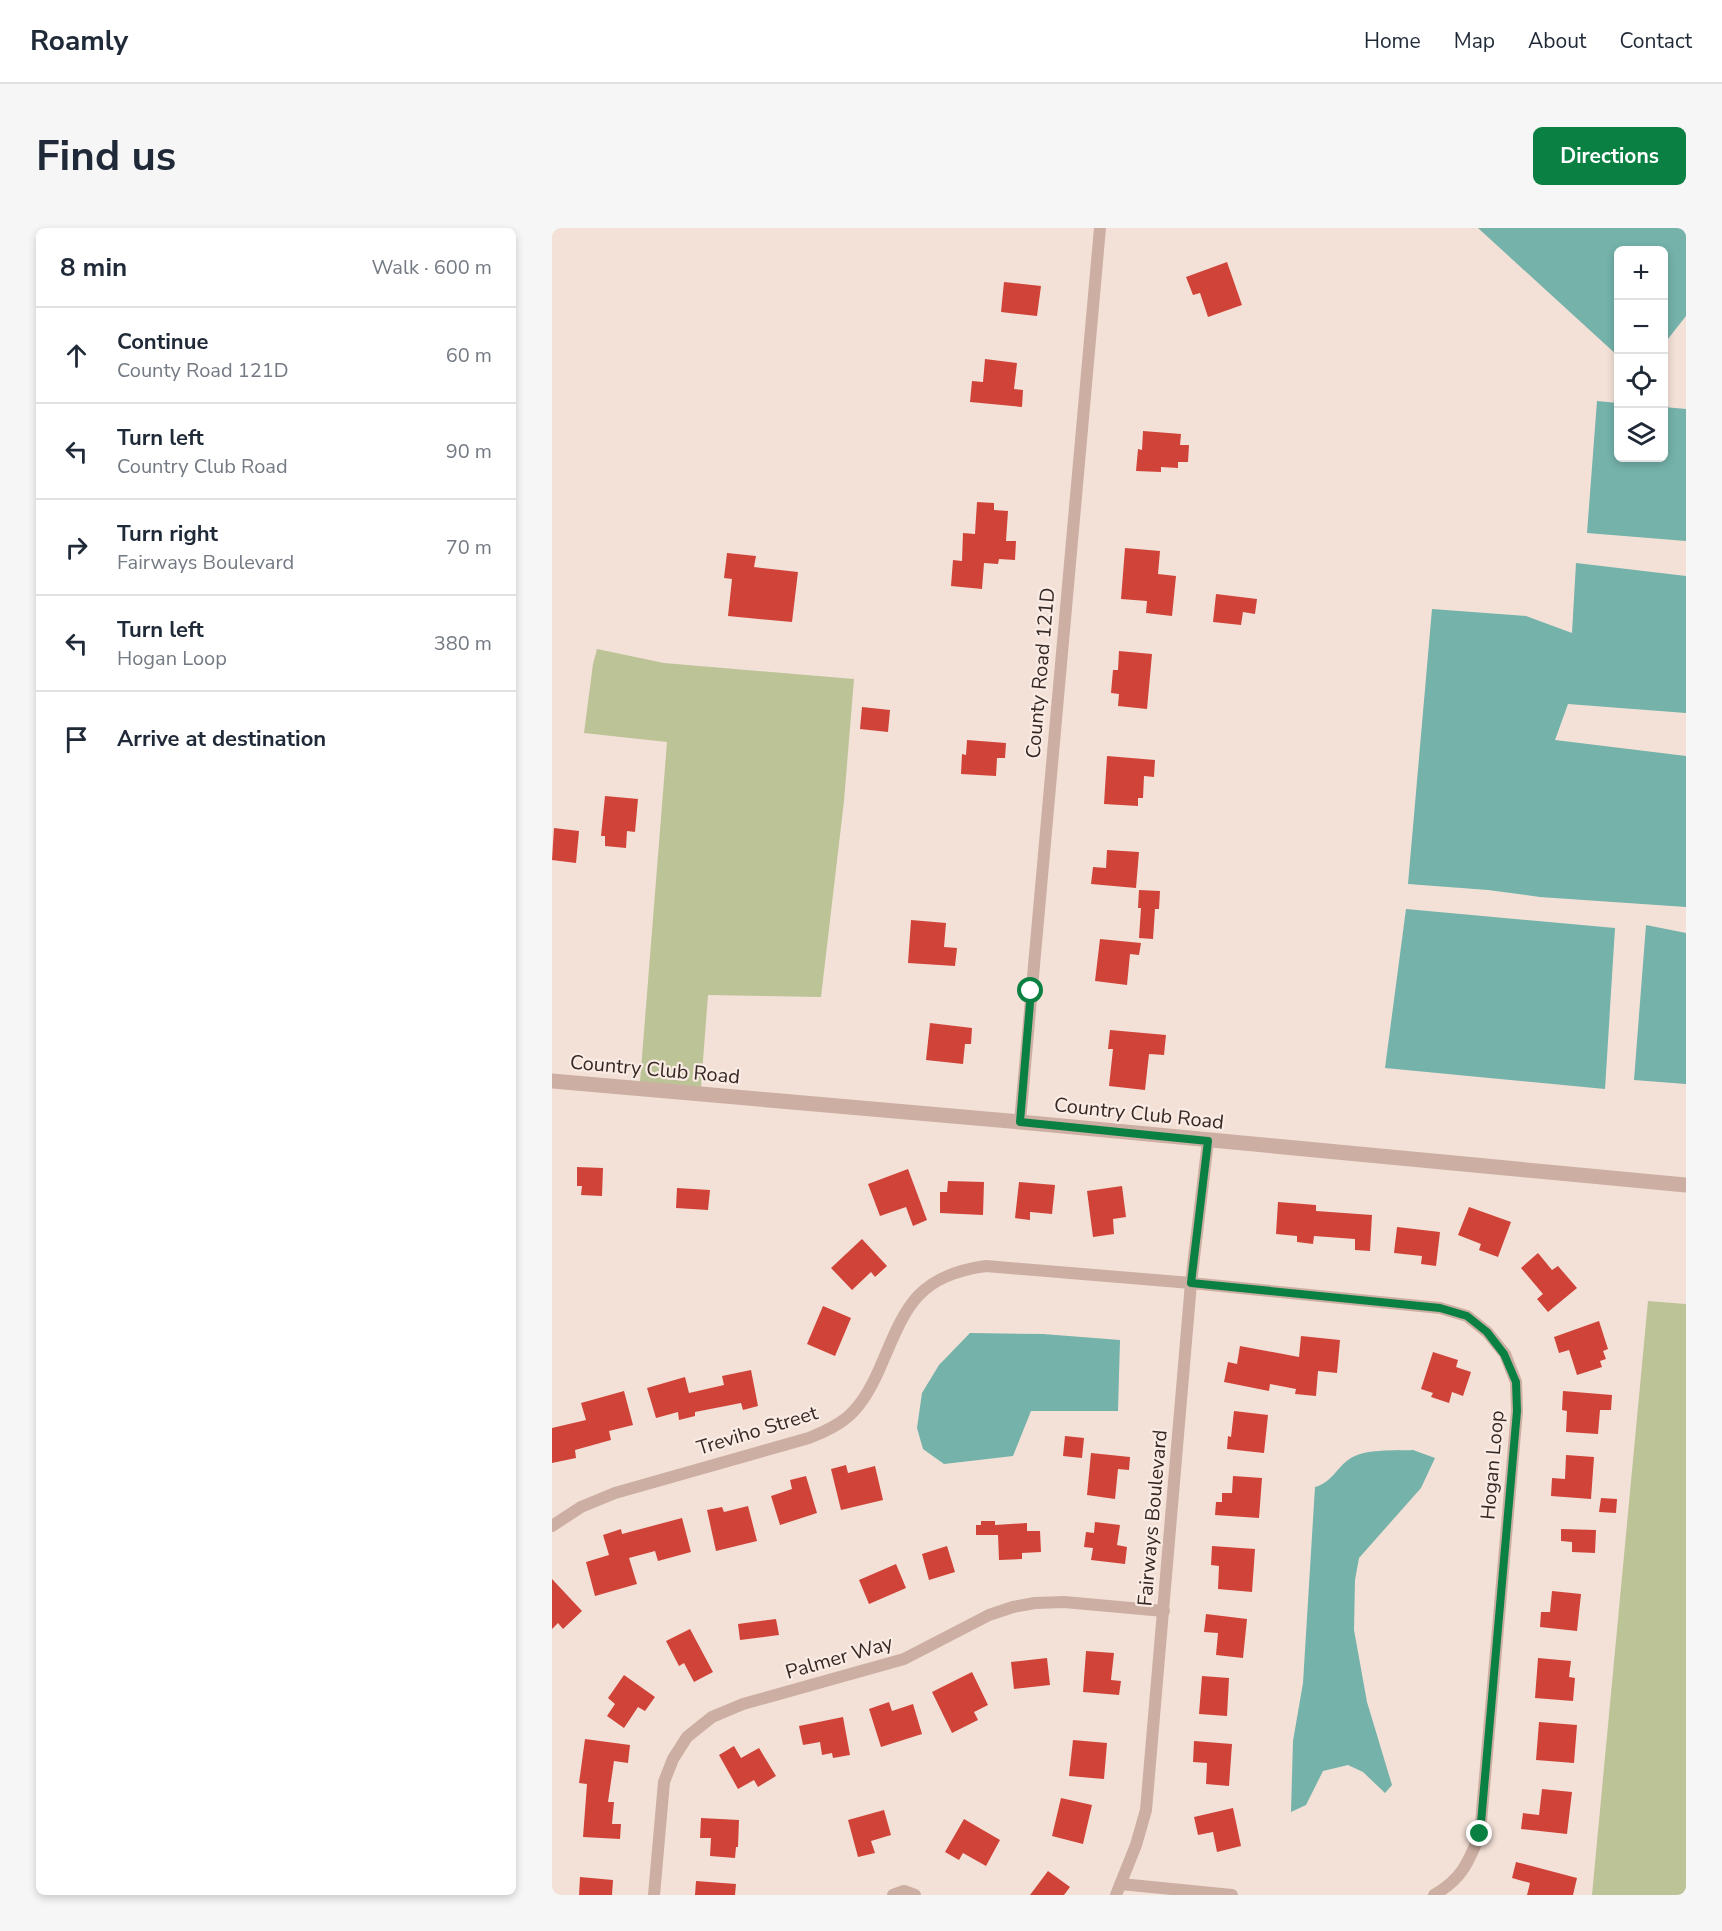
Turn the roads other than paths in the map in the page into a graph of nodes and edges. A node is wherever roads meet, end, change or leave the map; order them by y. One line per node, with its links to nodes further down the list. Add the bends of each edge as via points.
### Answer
1 (1100, 228): 3 (street, County Road 121D)
2 (552, 1082): 3 (street, Country Club Road)
3 (1020, 1122): 4 (street, Country Club Road)
4 (1208, 1141): 5 (street, Country Club Road); 6 (street, Fairways Boulevard)
5 (1686, 1185)
6 (1191, 1283): 7 (street, Treviho Street, via 986,1266 946,1275 912,1302 873,1383 846,1419 809,1438 615,1493 581,1507); 8 (street, Fairways Boulevard); 14 (street, Hogan Loop, via 1440,1308 1467,1316 1487,1332 1504,1354 1516,1382 1517,1411 1480,1834 1467,1865 1448,1887)
7 (552, 1526)
8 (1164, 1611): 9 (street, Fairways Boulevard, via 1146,1810); 10 (street, Palmer Way, via 1064,1602 1013,1607 989,1615 904,1659 743,1704 712,1717 687,1737 664,1782)
9 (1119, 1890): 13 (street)
10 (654, 1895)
11 (893, 1895): 12 (street, via 904,1891)
12 (915, 1895)
13 (1232, 1895)
14 (1434, 1895)

